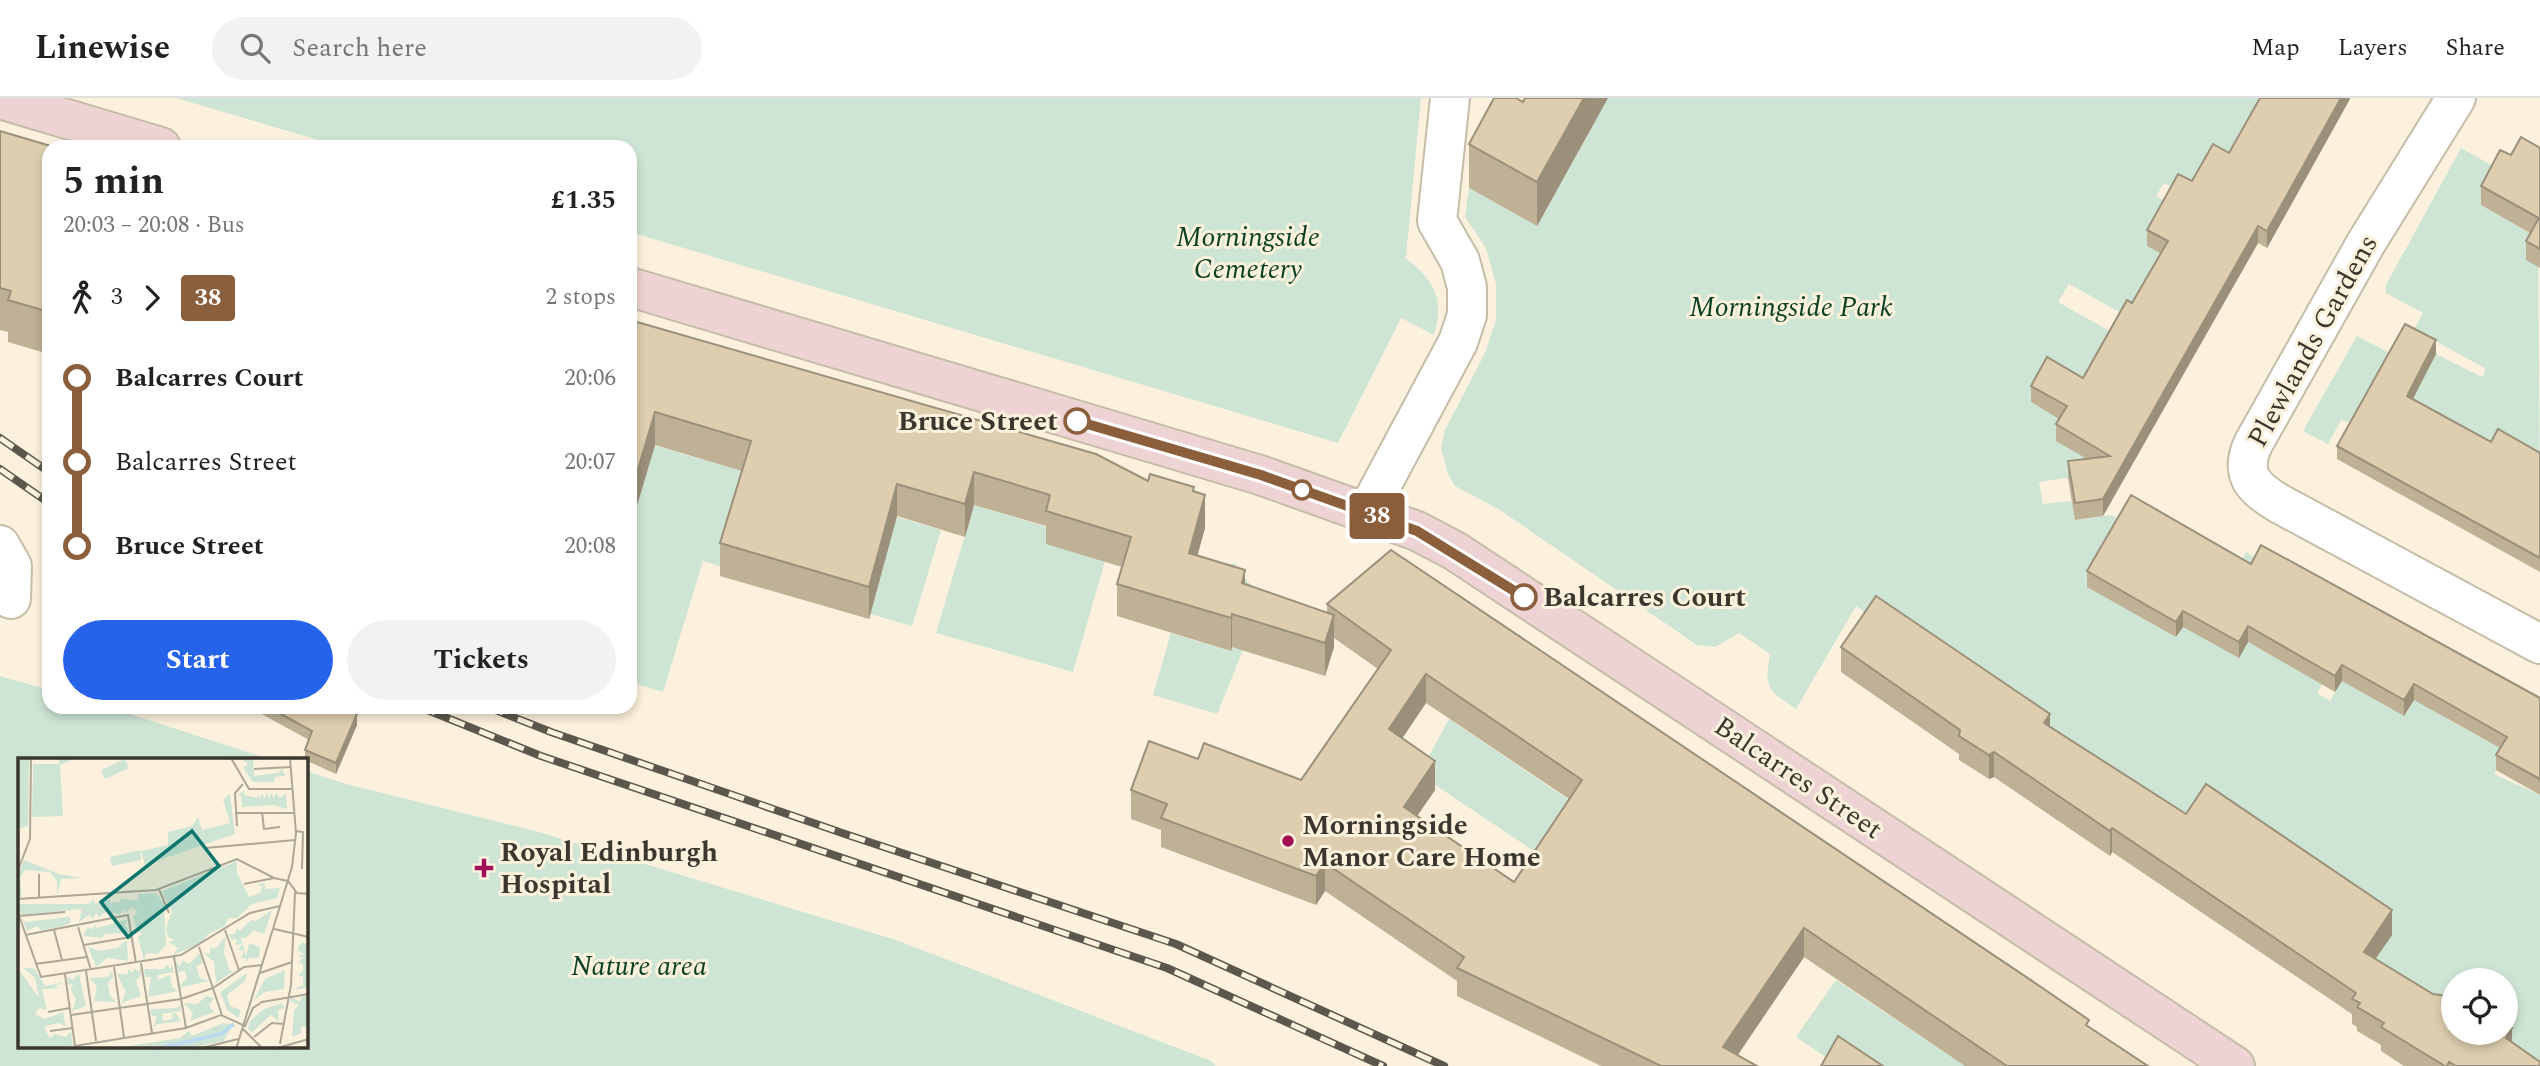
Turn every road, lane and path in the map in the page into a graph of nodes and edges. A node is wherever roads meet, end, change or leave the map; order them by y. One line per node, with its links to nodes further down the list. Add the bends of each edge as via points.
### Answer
1 (1450, 98): 6 (street, via 1437,221 1460,261 1467,315 1458,342)
2 (2456, 98): 9 (street, Plewlands Gardens, via 2359,255 2253,444 2246,472 2252,484 2280,505)
3 (0, 99): 4 (street)
4 (138, 140)
5 (637, 289): 6 (street, Balcarres Street, via 1261,475)
6 (1367, 512): 10 (street, Balcarres Street, via 1455,551)
7 (0, 545): 8 (street, via 12,566)
8 (11, 599)
9 (2540, 645)
10 (2235, 1066)

